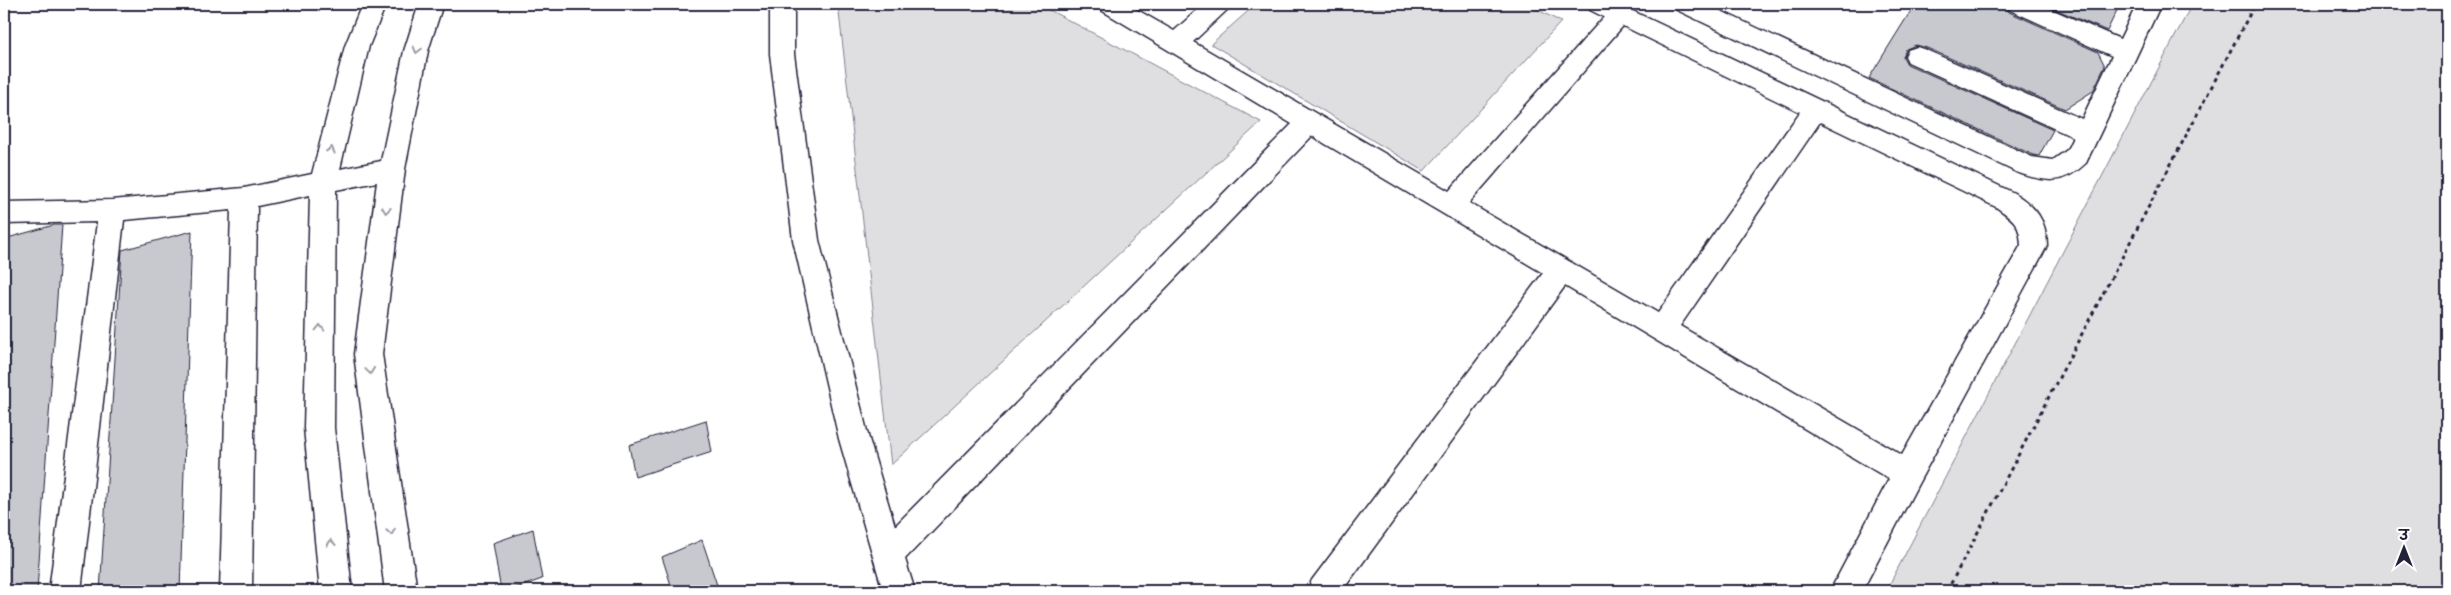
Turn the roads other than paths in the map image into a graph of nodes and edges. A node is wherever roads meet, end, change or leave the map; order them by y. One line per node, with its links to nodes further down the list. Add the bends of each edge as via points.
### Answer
1 (374, 4): 17 (street, one-way to 1, via 357,46)
2 (431, 4): 16 (street, one-way to 16, via 416,51)
3 (782, 4): 25 (street, via 782,54 806,240 854,439)
4 (1109, 4): 10 (street)
5 (1219, 4): 10 (street)
6 (2018, 4): 11 (street)
7 (2149, 4): 11 (street)
8 (1690, 5): 15 (street, via 2025,165 2047,171 2065,169 2077,156)
9 (1609, 9): 13 (street); 19 (street)
10 (1177, 44): 14 (street)
11 (2126, 52): 15 (street)
12 (1917, 56): 15 (street)
13 (1816, 108): 23 (street); 24 (street, via 2005,200 2027,214 2035,231 2034,246)
14 (1310, 122): 19 (street); 25 (street)
15 (2088, 132)
16 (392, 169): 17 (street); 29 (street, one-way to 29, via 368,354)
17 (323, 184): 18 (street); 28 (street, one-way to 17, via 319,428)
18 (244, 198): 20 (street); 27 (street)
19 (1452, 205): 22 (street)
20 (112, 210): 21 (street); 26 (street)
21 (4, 213)
22 (1562, 269): 23 (street); 31 (street)
23 (1662, 329): 24 (street)
24 (1906, 474): 32 (street)
25 (888, 555): 30 (street)
26 (65, 591)
27 (236, 591)
28 (336, 591)
29 (401, 591)
30 (899, 591)
31 (1323, 591)
32 (1846, 591)

